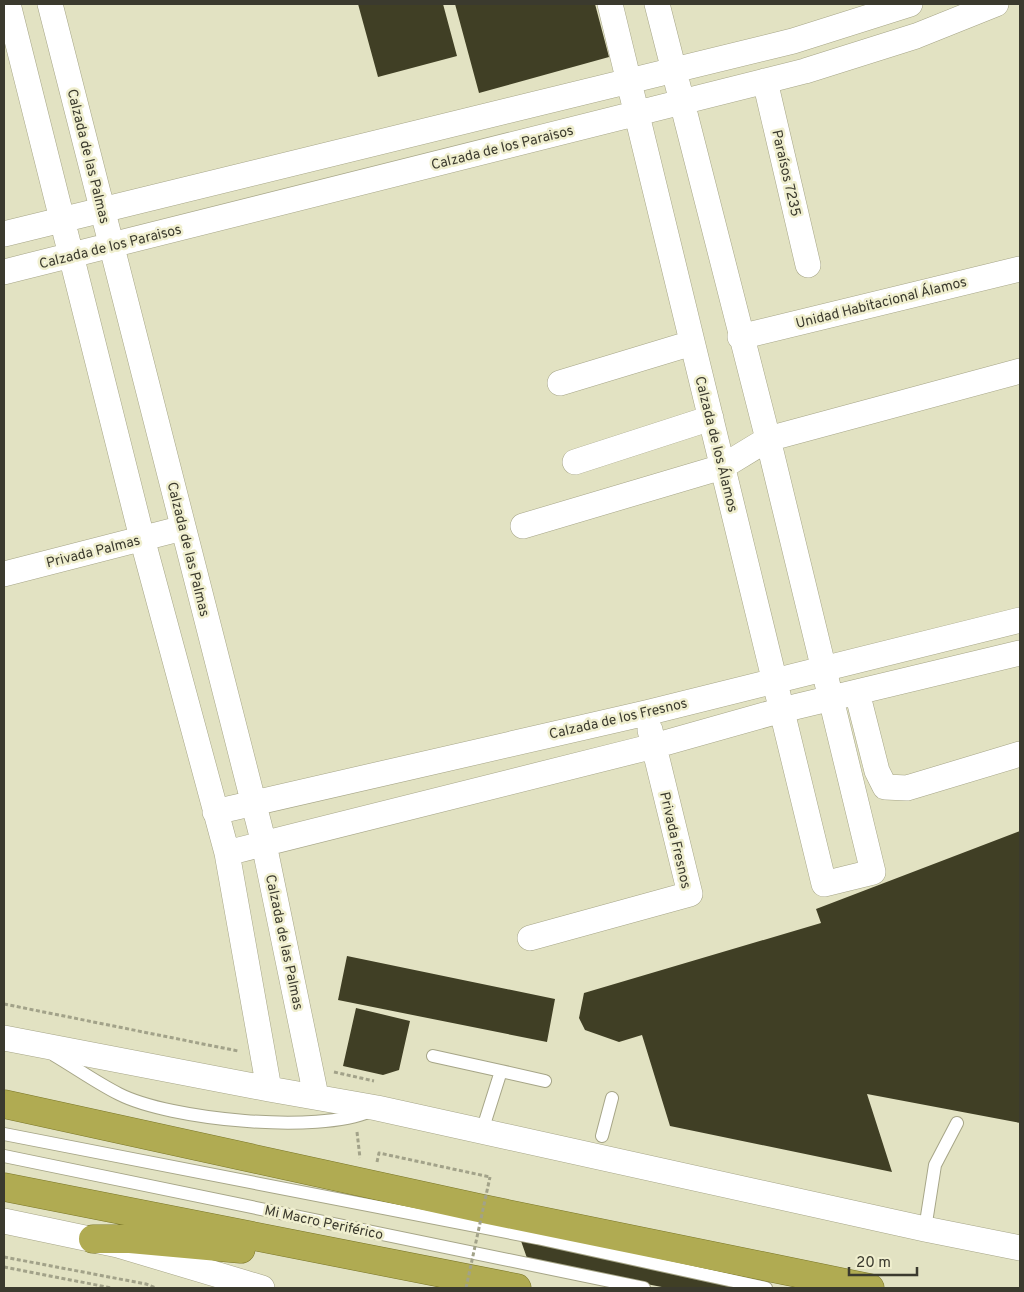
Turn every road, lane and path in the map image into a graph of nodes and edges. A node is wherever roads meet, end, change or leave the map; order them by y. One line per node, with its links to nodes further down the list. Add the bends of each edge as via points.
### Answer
1 (8, 4): 14 (street)
2 (50, 4): 13 (street, Calzada de las Palmas)
3 (610, 4): 9 (street, Calzada de los Álamos)
4 (657, 4): 8 (street)
5 (996, 4): 7 (street, Calzada de los Paraisos)
6 (907, 5): 7 (street); 8 (street, via 828,32)
7 (916, 36): 10 (street, Calzada de los Paraisos)
8 (674, 70): 9 (street); 11 (street)
9 (629, 81): 12 (street, Calzada de los Álamos); 13 (street)
10 (765, 81): 11 (street, Calzada de los Paraisos); 18 (street, Paraísos 7235)
11 (682, 102): 12 (street, Calzada de los Paraisos); 21 (street)
12 (636, 113): 16 (street, Calzada de los Paraisos); 22 (street, Calzada de los Álamos)
13 (103, 210): 14 (street); 16 (street, Calzada de las Palmas)
14 (62, 219): 15 (street); 17 (street)
15 (4, 234)
16 (112, 245): 17 (street, Calzada de los Paraisos); 30 (street, Calzada de las Palmas)
17 (72, 255): 20 (street, Calzada de los Paraisos); 31 (street)
18 (808, 265)
19 (1020, 269): 21 (street, Unidad Habitacional Álamos)
20 (4, 272)
21 (740, 337): 26 (street)
22 (692, 344): 24 (street); 25 (street, Calzada de los Álamos)
23 (1020, 371): 26 (street)
24 (560, 383)
25 (710, 418): 27 (street); 28 (street, Calzada de los Álamos)
26 (768, 439): 28 (street); 35 (street)
27 (575, 462)
28 (722, 467): 29 (street); 36 (street, Calzada de los Álamos)
29 (523, 526)
30 (183, 528): 31 (street, Privada Palmas); 43 (street, Calzada de las Palmas)
31 (142, 538): 32 (street, Privada Palmas); 44 (street)
32 (4, 574)
33 (1020, 620): 35 (street, Calzada de los Fresnos)
34 (1020, 652): 37 (street)
35 (822, 668): 36 (street, Calzada de los Fresnos); 38 (street)
36 (774, 680): 39 (street, Calzada de los Álamos); 40 (street, Calzada de los Fresnos)
37 (857, 692): 38 (street); 42 (street, via 876,771 885,787 907,788)
38 (830, 699): 39 (street); 39 (street, Calzada de los Álamos, via 874,872 824,884)
39 (782, 710): 41 (street)
40 (646, 713): 41 (street, Privada Fresnos); 43 (street, Calzada de los Fresnos)
41 (654, 746): 45 (street); 47 (street, Privada Fresnos, via 690,894)
42 (1020, 754)
43 (254, 803): 44 (street, Calzada de los Fresnos); 45 (street, Calzada de las Palmas)
44 (216, 812): 46 (street)
45 (264, 844): 46 (street); 54 (street, Calzada de las Palmas)
46 (227, 853): 53 (street)
47 (530, 938)
48 (4, 1038): 49 (street)
49 (37, 1044): 53 (street); 57 (lane, via 120,1095 166,1109 260,1122 308,1122)
50 (433, 1056): 51 (lane)
51 (501, 1071): 52 (lane); 59 (lane)
52 (546, 1081)
53 (269, 1089): 54 (street)
54 (316, 1096): 57 (street)
55 (612, 1098): 61 (lane)
56 (4, 1104): 78 (highway, via 479,1208)
57 (366, 1112): 59 (street); 74 (path, bridge, via 360,1160 377,1164 379,1153 490,1177)
58 (957, 1123): 65 (lane, via 935,1165)
59 (482, 1131): 65 (street)
60 (4, 1134): 77 (lane, via 537,1238)
61 (602, 1136)
62 (4, 1156): 76 (lane, Mi Macro Periférico)
63 (4, 1187): 69 (highway)
64 (4, 1221): 66 (street)
65 (924, 1229): 67 (street)
66 (93, 1239): 69 (highway, via 130,1239); 73 (street)
67 (1020, 1248)
68 (4, 1257): 72 (path)
69 (383, 1261): 75 (highway)
70 (4, 1267): 71 (path)
71 (112, 1288)
72 (156, 1288)
73 (262, 1288)
74 (466, 1288)
75 (517, 1288)
76 (644, 1288)
77 (766, 1288)
78 (870, 1288)

